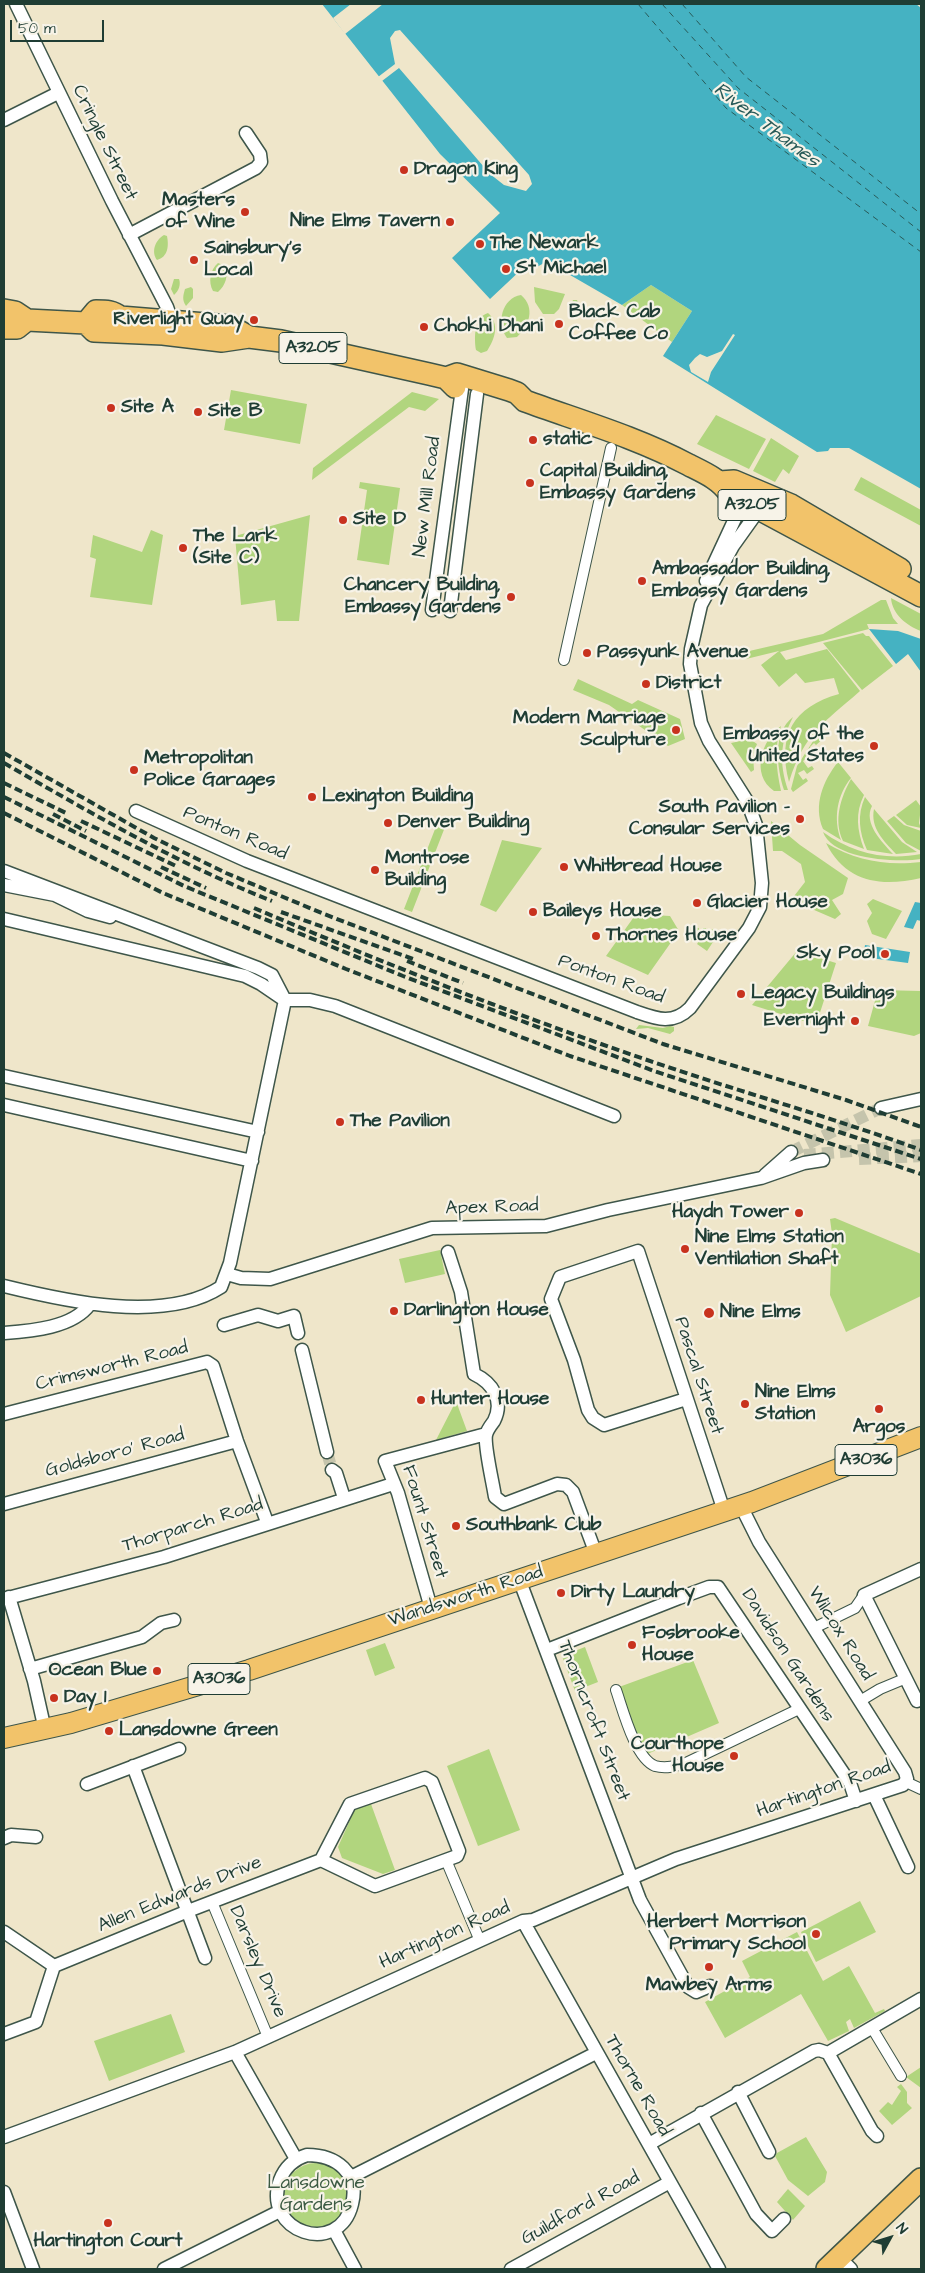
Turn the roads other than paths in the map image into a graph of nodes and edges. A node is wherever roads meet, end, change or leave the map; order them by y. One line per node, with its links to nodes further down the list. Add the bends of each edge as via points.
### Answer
1 (16, 4): 2 (street, Cringle Street)
2 (58, 93): 3 (street); 5 (street, Cringle Street)
3 (4, 120)
4 (246, 133): 5 (street, via 260,154 261,162 256,168)
5 (129, 235): 9 (street, Cringle Street, via 160,297)
6 (4, 310): 7 (highway, A3205, via 15,312)
7 (27, 320): 8 (highway, A3205, via 17,328); 9 (highway, A3205, via 86,323 96,311 104,311)
8 (4, 328)
9 (168, 328): 10 (highway, A3205, via 230,326 248,337 377,361)
10 (461, 387): 11 (highway, A3205, via 516,404); 11 (highway, A3205, via 457,374 517,393); 17 (street, New Mill Road); 18 (street, New Mill Road)
11 (525, 401): 13 (highway, A3205, via 638,440 720,482 734,480)
12 (611, 448): 19 (street)
13 (755, 498): 14 (highway, A3205, via 791,505); 15 (highway, A3205); 16 (street, Ponton Road, via 744,529); 16 (street, Ponton Road, via 701,594)
14 (921, 581)
15 (921, 596)
16 (701, 605): 20 (street, Ponton Road, via 691,656 696,706 709,741 743,794 756,825 762,883 760,907 749,928 680,1017 662,1020 637,1012 247,861)
17 (432, 610)
18 (450, 611)
19 (564, 660)
20 (136, 811)
21 (4, 871): 24 (street)
22 (4, 885): 24 (street, via 54,896 88,911 126,922)
23 (4, 919): 25 (street, via 245,976)
24 (139, 920): 25 (street, via 272,974)
25 (285, 1000): 30 (street, via 310,1000 335,1006); 31 (street)
26 (4, 1076): 31 (street)
27 (921, 1099): 29 (street)
28 (4, 1105): 35 (street)
29 (881, 1108)
30 (614, 1116)
31 (258, 1132): 35 (street)
32 (791, 1152): 36 (street)
33 (804, 1155): 36 (street)
34 (823, 1160): 36 (street)
35 (252, 1161): 38 (street)
36 (761, 1178): 38 (street, Apex Road, via 546,1226 432,1228 270,1280)
37 (448, 1252): 47 (street, via 459,1285 474,1374 488,1382 499,1404)
38 (227, 1274): 40 (street, via 221,1288 201,1298 150,1306)
39 (4, 1286): 40 (street)
40 (90, 1304): 43 (street, via 84,1313 68,1321 23,1332)
41 (224, 1325): 42 (street, via 258,1315 278,1320 294,1316)
42 (298, 1332)
43 (4, 1333)
44 (302, 1350): 50 (street)
45 (686, 1399): 45 (street, Pascal Street, via 604,1425 593,1418 551,1299 560,1277 638,1251); 55 (street, Pascal Street)
46 (4, 1414): 49 (street, Crimsworth Road, via 207,1362 213,1366)
47 (486, 1434): 52 (street, Fount Street, via 385,1461); 57 (street, via 498,1501 504,1504 557,1484 566,1485 573,1492)
48 (921, 1437): 55 (main road, Wandsworth Road / A3036)
49 (237, 1442): 54 (street, Goldsboro' Road); 56 (street, Crimsworth Road)
50 (327, 1452)
51 (332, 1470): 53 (street)
52 (392, 1484): 53 (street, Thorparch Road); 62 (street, Fount Street, via 398,1493)
53 (344, 1498): 56 (street, Thorparch Road)
54 (4, 1504)
55 (732, 1509): 57 (main road, Wandsworth Road / A3036); 64 (street, Wilcox Road, via 759,1542)
56 (267, 1522): 61 (street, Thorparch Road, via 164,1557)
57 (596, 1554): 59 (main road, Wandsworth Road / A3036)
58 (921, 1569): 60 (street)
59 (519, 1579): 62 (main road, Wandsworth Road / A3036); 65 (street, Thorncroft Street)
60 (864, 1595): 64 (street, via 855,1608); 67 (street)
61 (6, 1598): 66 (street)
62 (432, 1608): 72 (main road, Wandsworth Road / A3036, via 166,1696)
63 (174, 1620): 66 (street, via 161,1623 142,1637)
64 (814, 1628): 70 (street, Wilcox Road)
65 (546, 1650): 71 (street, Davidson Gardens, via 709,1587 718,1587); 86 (street, Thorncroft Street)
66 (30, 1669): 72 (street)
67 (904, 1678): 69 (street, via 917,1701); 70 (street)
68 (616, 1690): 71 (street, via 638,1749 648,1762 669,1768 686,1764)
69 (921, 1699)
70 (860, 1701): 76 (street, Wilcox Road, via 905,1772)
71 (799, 1709): 80 (street, Davidson Gardens, via 850,1783)
72 (45, 1730): 73 (main road, Wandsworth Road / A3036)
73 (4, 1738)
74 (179, 1748): 75 (street)
75 (133, 1766): 77 (street); 88 (street)
76 (906, 1782): 78 (street); 79 (street, Hartington Road)
77 (87, 1784)
78 (921, 1788)
79 (874, 1795): 80 (street, Hartington Road); 85 (street)
80 (856, 1800): 86 (street, Hartington Road)
81 (36, 1837): 82 (street, via 11,1835)
82 (4, 1838)
83 (321, 1860): 84 (street, via 375,1886); 84 (street, via 350,1804 425,1778 432,1782 458,1851 457,1856); 87 (street, Allen Edwards Drive)
84 (446, 1860): 91 (street)
85 (908, 1867)
86 (630, 1877): 89 (street, Hartington Road, via 533,1920); 94 (street, Thorncroft Street, via 683,1981 696,1992)
87 (212, 1902): 88 (street, Allen Edwards Drive); 98 (street, Darsley Drive)
88 (188, 1911): 92 (street); 93 (street, Allen Edwards Drive)
89 (523, 1921): 91 (street, Hartington Road); 100 (street, Thorne Road)
90 (4, 1932): 93 (street)
91 (480, 1941): 98 (street, Hartington Road)
92 (206, 1958)
93 (54, 1966): 97 (street, via 36,2022)
94 (710, 1986)
95 (921, 2000): 96 (street)
96 (872, 2028): 101 (street); 102 (street)
97 (4, 2034)
98 (268, 2037): 99 (street, Hartington Road)
99 (235, 2052): 106 (street, Hartington Road); 109 (street)
100 (596, 2053): 107 (street, Thorne Road); 110 (street)
101 (828, 2053): 103 (street, via 814,2051); 105 (street)
102 (901, 2076)
103 (738, 2092): 104 (street); 108 (street)
104 (701, 2113): 107 (street); 115 (street, via 756,2214 772,2231)
105 (877, 2136)
106 (4, 2137)
107 (649, 2144): 112 (street, Thorne Road)
108 (770, 2152)
109 (296, 2158): 110 (street, via 307,2155 325,2157 338,2163); 114 (street, via 281,2177 277,2190)
110 (351, 2177): 116 (street, via 354,2196 350,2214)
111 (921, 2179): 117 (highway)
112 (670, 2182): 121 (street, Guildford Road); 122 (street, Thorne Road)
113 (4, 2192): 118 (street)
114 (280, 2211): 116 (street, via 291,2226 304,2233 317,2235); 119 (street)
115 (784, 2219)
116 (334, 2230): 120 (street)
117 (839, 2265)
118 (33, 2269)
119 (164, 2269)
120 (355, 2269)
121 (511, 2269)
122 (720, 2269)

